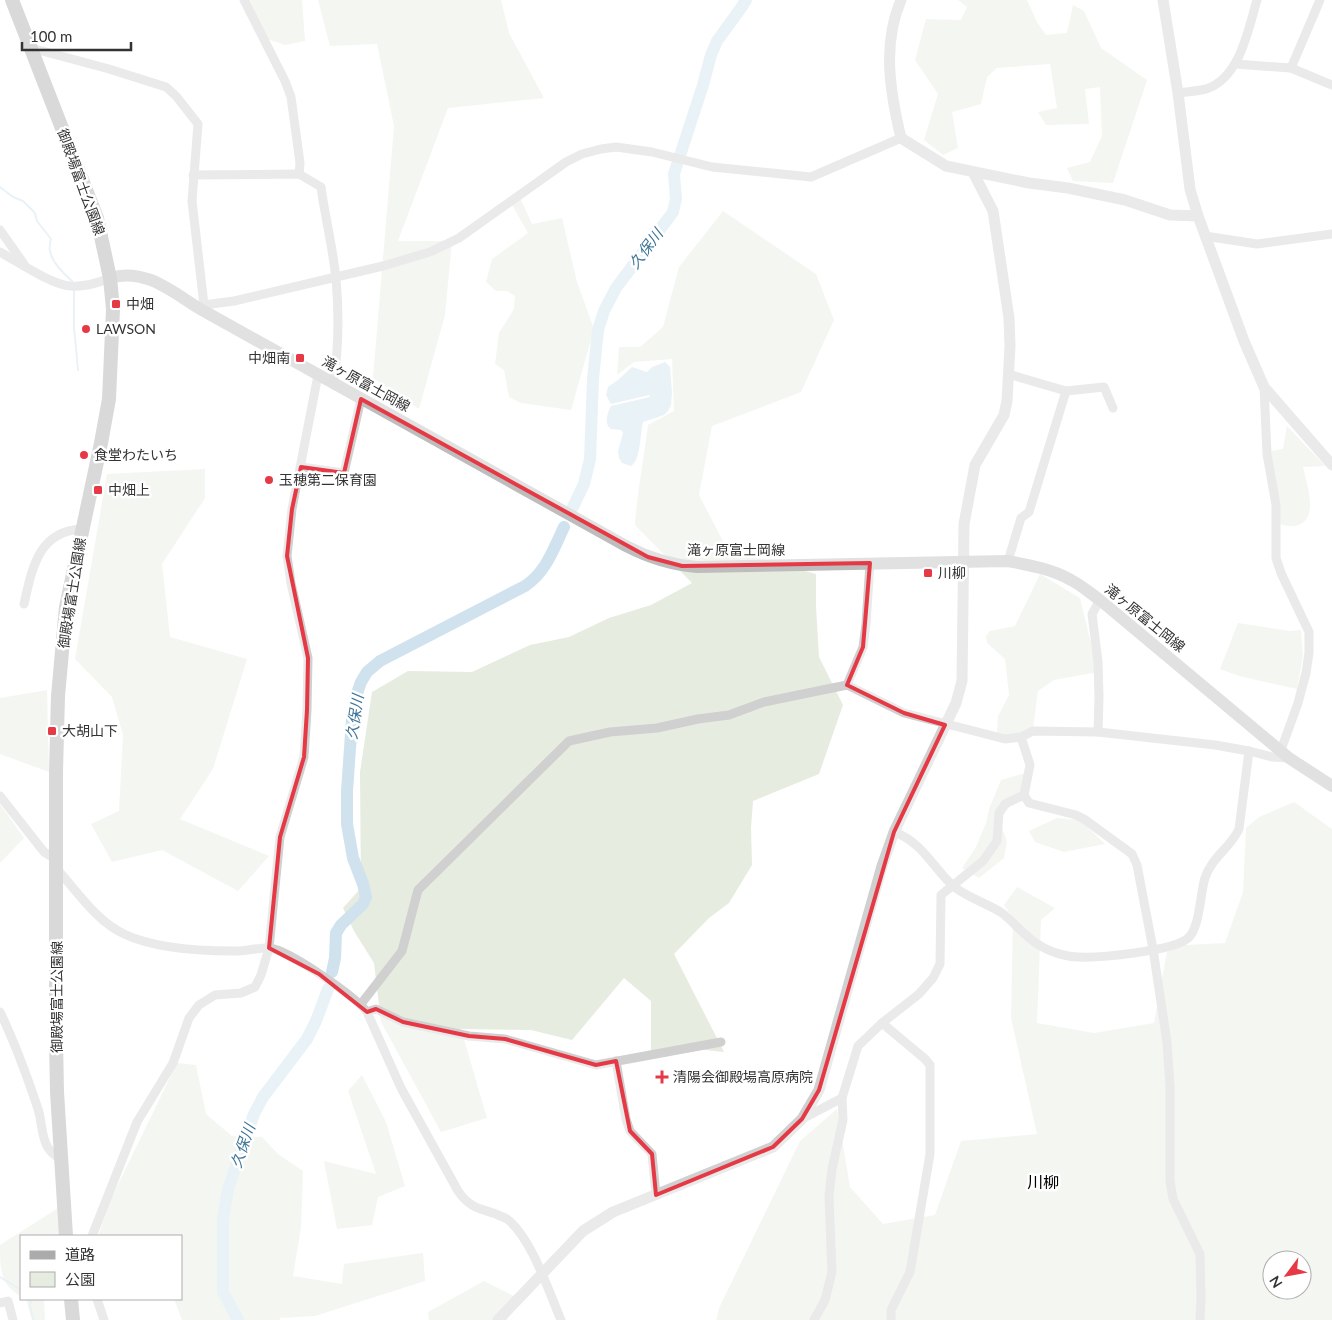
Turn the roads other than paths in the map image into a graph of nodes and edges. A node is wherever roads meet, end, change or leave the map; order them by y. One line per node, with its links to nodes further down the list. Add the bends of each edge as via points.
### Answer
1 (12, 0): 7 (main road, 御殿場富士公園線)
2 (244, 0): 14 (street, via 291,97)
3 (901, 0): 12 (street, via 888,51)
4 (1163, 0): 11 (street)
5 (1258, 0): 8 (street)
6 (1320, 0): 9 (street)
7 (30, 48): 15 (street, via 166,87 198,124); 23 (main road, 御殿場富士公園線, via 97,218)
8 (1235, 64): 9 (street); 11 (street, via 1220,81 1206,89)
9 (1291, 68): 10 (street)
10 (1332, 85)
11 (1178, 93): 16 (street, via 1190,189)
12 (901, 138): 13 (street, via 946,166); 22 (street, via 811,177 712,166 616,147 601,149 582,154 550,173 459,238 430,252)
13 (973, 172): 16 (street, via 1125,200 1170,215); 25 (street, via 992,211 996,229 1009,318)
14 (299, 174): 15 (street); 22 (street, via 322,187)
15 (193, 175): 24 (street, via 192,201)
16 (1198, 216): 19 (street)
17 (0, 230): 21 (street)
18 (1331, 233): 19 (street, via 1257,244)
19 (1206, 236): 28 (street)
20 (0, 252): 21 (street)
21 (26, 267): 23 (street, via 56,283 70,286 84,286)
22 (336, 277): 24 (street); 27 (street, via 338,323)
23 (110, 278): 24 (main road, 滝ヶ原富士岡線, via 130,274 148,278); 34 (main road, 御殿場富士公園線, via 113,309 109,399)
24 (203, 308): 26 (main road, 滝ヶ原富士岡線)
25 (1008, 374): 29 (street); 36 (street, via 1008,401 1004,415 972,475 964,524)
26 (318, 375): 27 (main road, 滝ヶ原富士岡線); 33 (street)
27 (333, 383): 30 (main road, 滝ヶ原富士岡線)
28 (1264, 387): 32 (street); 45 (street, via 1267,454 1276,505 1276,558 1309,632 1306,673)
29 (1066, 391): 31 (street, via 1104,387); 35 (street, via 1029,512 1021,518)
30 (361, 399): 33 (street, via 344,473); 37 (main road, 滝ヶ原富士岡線, via 648,557 697,567)
31 (1113, 408)
32 (1332, 465)
33 (302, 467): 52 (street, via 292,510 287,556 308,658 306,727 301,770 280,837)
34 (82, 529): 39 (street, via 58,535 39,554); 50 (main road, 御殿場富士公園線, via 66,607 61,661)
35 (1008, 561): 36 (main road, 滝ヶ原富士岡線); 38 (main road, 滝ヶ原富士岡線, via 1056,573)
36 (964, 562): 37 (main road, 滝ヶ原富士岡線); 41 (street, via 962,681)
37 (870, 563): 40 (street, via 863,648)
38 (1100, 600): 42 (street, via 1092,614 1099,697); 45 (main road, 滝ヶ原富士岡線)
39 (24, 604)
40 (848, 684): 41 (street, via 904,713); 54 (street, via 764,702 729,715 570,741 418,890 402,951)
41 (945, 725): 43 (street, via 1005,739); 49 (street)
42 (1098, 732): 43 (street, via 1033,731); 44 (street)
43 (1021, 737): 47 (street, via 1030,765)
44 (1249, 751): 45 (street, via 1272,757); 53 (street, via 1239,829 1205,877 1195,926 1189,938)
45 (1285, 754): 46 (main road, 滝ヶ原富士岡線)
46 (1332, 786)
47 (1024, 795): 51 (street, via 1005,804 999,813 996,841 983,861); 53 (street, via 1028,804 1084,819 1132,854 1137,865)
48 (0, 796): 50 (street)
49 (894, 832): 51 (street, via 905,836 929,857); 61 (street, via 819,1090)
50 (56, 864): 52 (street, via 99,917 124,934 173,947 200,950 232,952); 62 (main road, 御殿場富士公園線, via 56,1039)
51 (953, 886): 53 (street, via 1001,913 1039,945 1053,951 1077,957); 57 (street, via 941,895 940,964 933,978 919,994)
52 (269, 948): 54 (street, via 318,974); 65 (street, via 255,987 241,993 215,995 199,1005 189,1018 173,1063 138,1122)
53 (1153, 949): 77 (street, via 1167,1042 1170,1181 1173,1199 1200,1254)
54 (361, 1004): 56 (street)
55 (0, 1012): 62 (street, via 14,1041 48,1149)
56 (368, 1012): 59 (street, via 376,1009 404,1022 469,1036 505,1039 596,1065); 66 (street, via 401,1088 466,1202 506,1218 522,1236)
57 (882, 1024): 60 (street, via 858,1046); 76 (street, via 930,1066 930,1154 910,1272 892,1310)
58 (720, 1042): 59 (street)
59 (616, 1062): 63 (street, via 630,1131 652,1154)
60 (842, 1098): 61 (street); 75 (street, via 843,1120 832,1169 830,1196 832,1272 826,1300)
61 (802, 1119): 63 (street, via 773,1147)
62 (61, 1159): 64 (main road, 御殿場富士公園線)
63 (656, 1195): 66 (street, via 613,1212 583,1231)
64 (68, 1235)
65 (92, 1235)
66 (541, 1273): 73 (street); 74 (street)
67 (71, 1300): 71 (main road)
68 (97, 1300): 72 (street)
69 (0, 1303): 70 (street, via 8,1301)
70 (13, 1320)
71 (73, 1320)
72 (104, 1320)
73 (498, 1320)
74 (561, 1320)
75 (814, 1320)
76 (891, 1320)
77 (1200, 1320)

